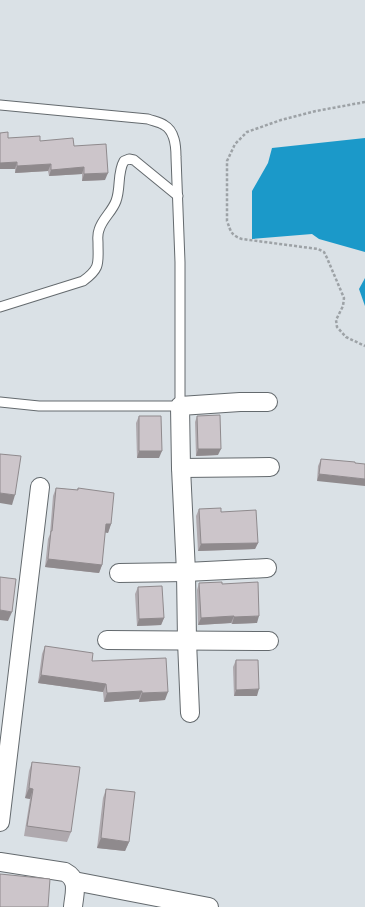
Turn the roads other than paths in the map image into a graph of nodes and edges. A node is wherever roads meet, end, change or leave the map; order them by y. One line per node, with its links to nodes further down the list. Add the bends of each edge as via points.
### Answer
1 (0, 105): 2 (lane, via 148,119 164,125 171,131 176,146)
2 (178, 196): 3 (lane, via 134,160 124,161 116,201 99,230 98,261 92,274 83,281); 6 (lane)
3 (0, 306)
4 (0, 402): 6 (lane, via 39,406)
5 (268, 402): 6 (street)
6 (180, 406): 8 (street)
7 (270, 467): 8 (street)
8 (181, 468): 11 (street)
9 (40, 487): 17 (street)
10 (267, 568): 11 (street)
11 (186, 572): 12 (street); 14 (street)
12 (119, 573)
13 (107, 640): 14 (street)
14 (187, 641): 15 (street); 16 (street)
15 (269, 641)
16 (190, 713)
17 (0, 822)
18 (0, 862): 19 (street, via 65,872)
19 (74, 880): 20 (street); 21 (street)
20 (72, 907)
21 (209, 907)

